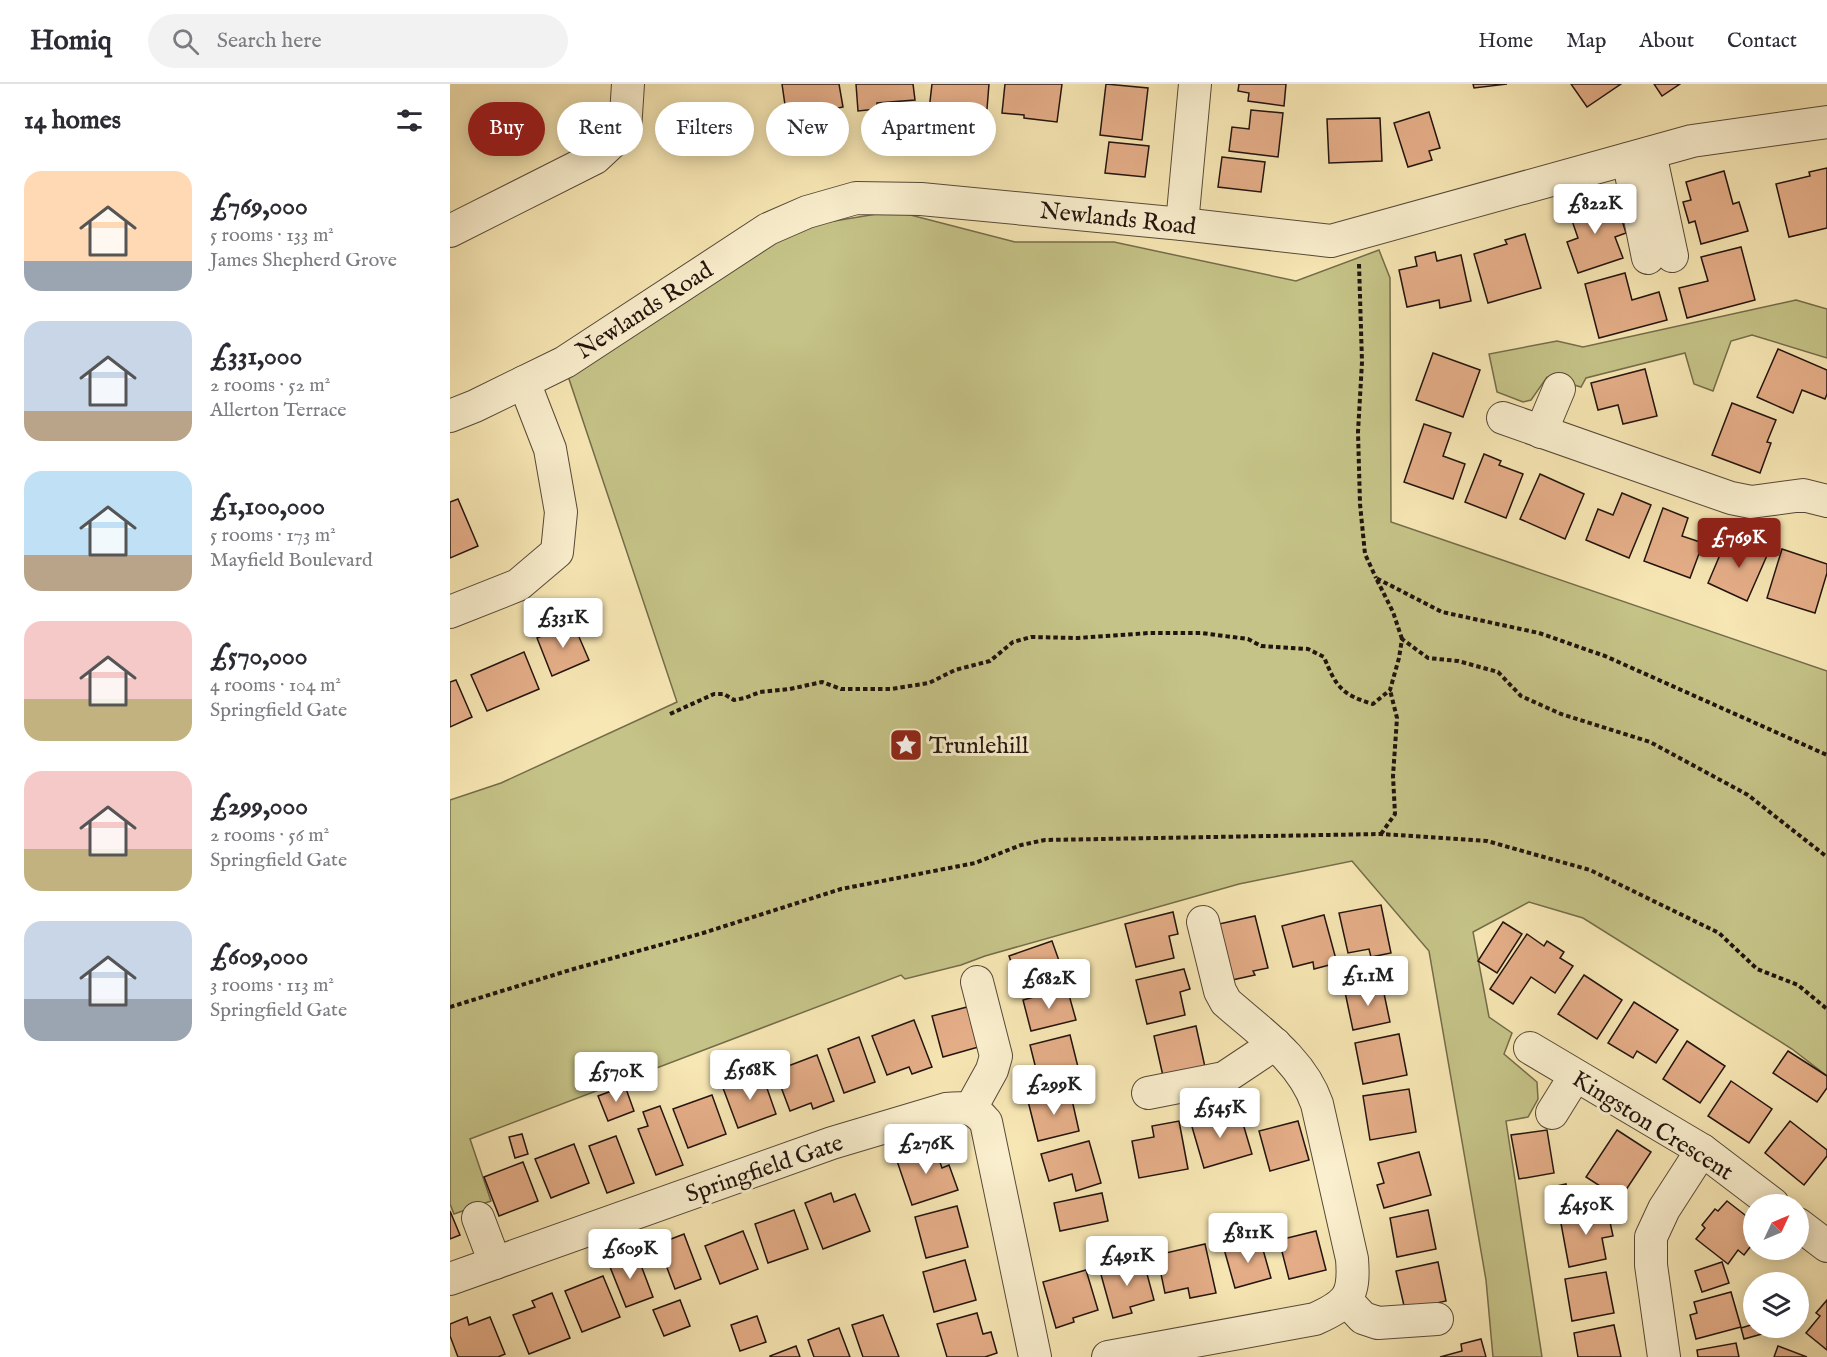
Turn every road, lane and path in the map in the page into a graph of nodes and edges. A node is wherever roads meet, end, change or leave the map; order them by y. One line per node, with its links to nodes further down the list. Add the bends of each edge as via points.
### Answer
1 (628, 84): 6 (street, via 625,130 595,158)
2 (1195, 84): 5 (street)
3 (1827, 122): 4 (street, Newlands Road, via 1692,141)
4 (1639, 156): 5 (street, Newlands Road, via 1331,241); 7 (street)
5 (1182, 224): 9 (street, Newlands Road, via 921,199 856,198 807,212 768,230 565,362)
6 (450, 231)
7 (1660, 257)
8 (1359, 258): 15 (path, via 1360,504 1365,554)
9 (524, 382): 11 (street, Newlands Road); 16 (street, via 550,449 561,512 557,552 518,585)
10 (1558, 389): 13 (street)
11 (450, 416)
12 (1503, 418): 13 (street)
13 (1541, 432): 14 (street, via 1731,498 1750,502 1803,495)
14 (1827, 501)
15 (1376, 578): 17 (path); 20 (path, via 1442,612 1539,633 1605,656)
16 (450, 612)
17 (1402, 639): 18 (path); 22 (path, via 1428,658 1498,672 1521,696 1561,714 1650,742 1748,795)
18 (1390, 690): 19 (path, via 1373,704 1351,697 1332,678 1324,657 1308,649 1261,646 1248,639 1201,633 1149,633 1032,637 1013,642 990,661 955,670 929,683 891,689 841,689 822,682 734,700 714,694); 21 (path, via 1397,718 1395,814)
19 (670, 714)
20 (1827, 755)
21 (1381, 834): 25 (path, via 1045,840 1021,844 975,863 841,889); 26 (path, via 1487,841 1590,870 1719,933 1757,969 1798,985)
22 (1827, 857)
23 (1203, 922): 27 (street, via 1226,1002)
24 (977, 982): 31 (street, via 996,1056)
25 (450, 1008)
26 (1827, 1009)
27 (1275, 1044): 30 (street, via 1224,1078); 40 (street, via 1312,1089 1317,1104 1352,1259 1354,1281)
28 (1530, 1048): 29 (street, Kingston Crescent)
29 (1575, 1076): 32 (street); 33 (street, Kingston Crescent)
30 (1148, 1093)
31 (971, 1108): 38 (street, Springfield Gate, via 946,1109 832,1143); 42 (street, via 986,1122)
32 (1552, 1113)
33 (1702, 1150): 34 (street, Kingston Crescent); 44 (street, via 1650,1237)
34 (1760, 1194)
35 (478, 1218): 38 (street)
36 (1809, 1232): 37 (street)
37 (1827, 1246)
38 (495, 1263): 39 (street, Springfield Gate)
39 (450, 1279)
40 (1346, 1300): 41 (street, via 1363,1317 1378,1323); 43 (street, via 1315,1318)
41 (1437, 1319)
42 (1035, 1357)
43 (1108, 1357)
44 (1664, 1357)

